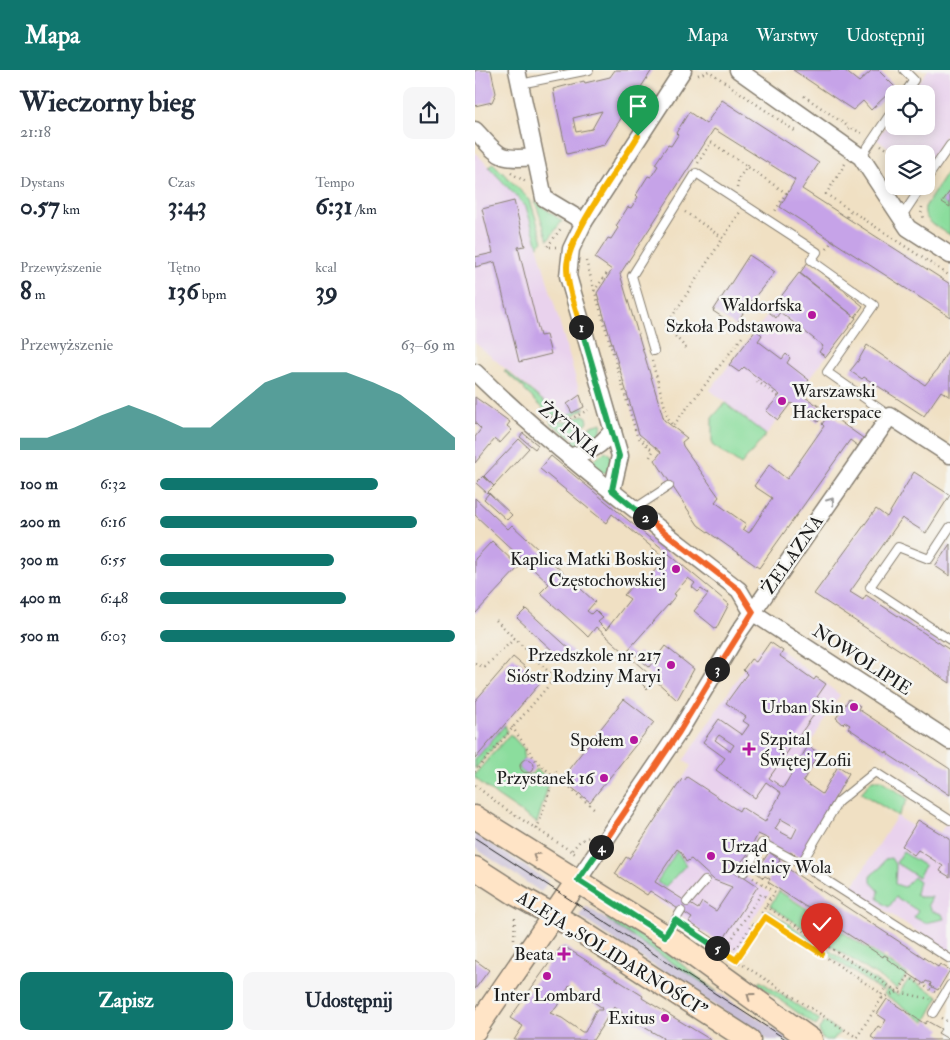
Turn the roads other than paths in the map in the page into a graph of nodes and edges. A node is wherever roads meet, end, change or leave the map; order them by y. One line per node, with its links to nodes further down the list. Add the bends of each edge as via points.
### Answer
1 (589, 70): 5 (lane)
2 (683, 70): 15 (street)
3 (738, 70): 11 (street)
4 (904, 70): 6 (lane, via 913,80)
5 (519, 77): 10 (street)
6 (910, 85)
7 (885, 121): 11 (lane)
8 (475, 130): 10 (street, via 501,157)
9 (950, 145): 12 (lane)
10 (534, 157): 15 (street, via 544,198)
11 (861, 157): 14 (street)
12 (935, 167)
13 (916, 195): 14 (lane)
14 (902, 216): 16 (street, via 908,228)
15 (584, 222): 20 (street, via 567,262 568,276)
16 (950, 255)
17 (652, 352): 19 (lane, via 632,276 695,173 817,252 811,260 874,305 827,372)
18 (475, 372): 22 (street, ŻYTNIA)
19 (890, 416): 21 (street); 27 (street, ŻELAZNA, one-way to 19)
20 (613, 430): 22 (street, via 599,446); 24 (street, via 619,456)
21 (950, 455)
22 (569, 457): 24 (street, ŻYTNIA)
23 (669, 486): 25 (lane)
24 (612, 490): 25 (street, ŻYTNIA)
25 (634, 509): 27 (street, ŻYTNIA, via 739,590)
26 (950, 527): 28 (lane, via 929,559 898,546 870,587)
27 (753, 612): 29 (street, NOWOLIPIE); 35 (street, ŻELAZNA, via 679,732)
28 (950, 640)
29 (950, 741)
30 (475, 817): 35 (main road, one-way to 30)
31 (950, 820): 32 (lane, via 875,772 838,802)
32 (801, 864): 34 (lane, via 762,843); 41 (lane)
33 (475, 868): 39 (main road, ALEJA „SOLIDARNOŚCI”)
34 (744, 872)
35 (578, 880): 39 (main road, ŻELAZNA); 40 (main road)
36 (705, 881): 37 (lane)
37 (687, 902)
38 (681, 911): 40 (lane)
39 (554, 916): 44 (main road, ŻELAZNA); 45 (main road, ALEJA „SOLIDARNOŚCI”)
40 (665, 936): 46 (main road, one-way to 40)
41 (950, 959)
42 (950, 985): 43 (lane)
43 (933, 1013)
44 (475, 1030)
45 (749, 1040)
46 (811, 1040)

